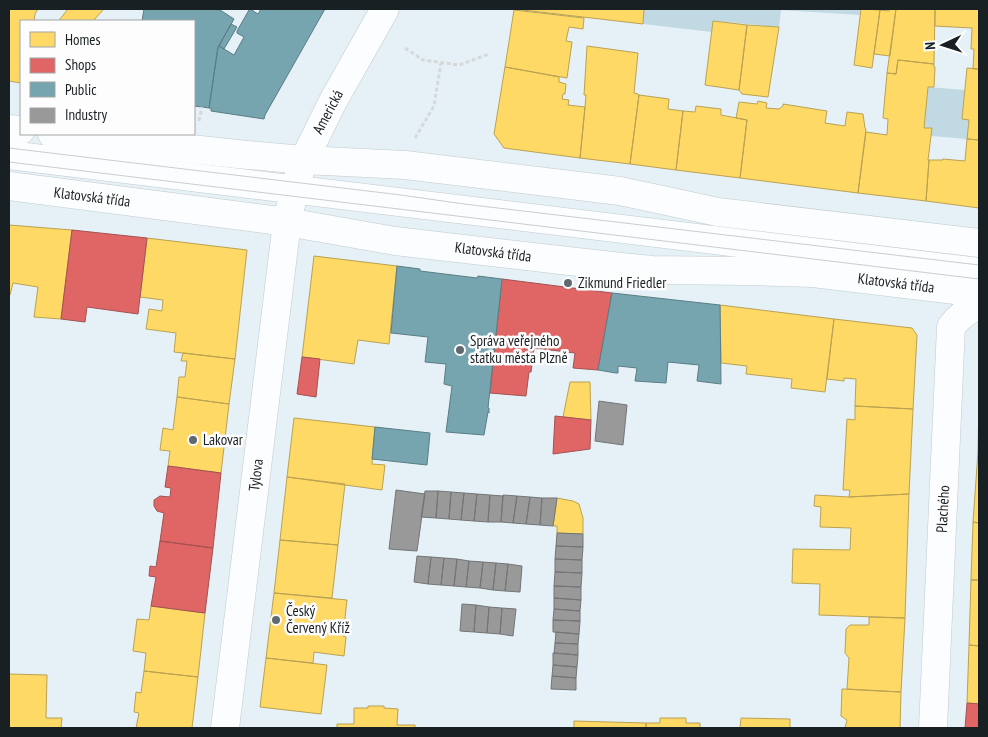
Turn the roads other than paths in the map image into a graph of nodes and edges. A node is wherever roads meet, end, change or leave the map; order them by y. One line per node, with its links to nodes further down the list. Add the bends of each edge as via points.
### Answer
1 (385, 9): 4 (main road, Americká)
2 (61, 135): 4 (main road)
3 (9, 155): 6 (main road, Klatovská třída)
4 (304, 160): 6 (main road, Americká); 8 (main road, via 405,165 620,191 718,212)
5 (9, 186): 7 (main road, Klatovská třída)
6 (294, 189): 7 (main road, Americká); 9 (main road, Klatovská třída)
7 (287, 222): 10 (main road, Klatovská třída, via 395,241 621,267 813,273 955,290); 12 (main road, Tylova)
8 (979, 244)
9 (979, 272)
10 (979, 296)
11 (979, 305): 13 (main road, Plachého, via 959,316 951,327)
12 (225, 728)
13 (933, 728)

